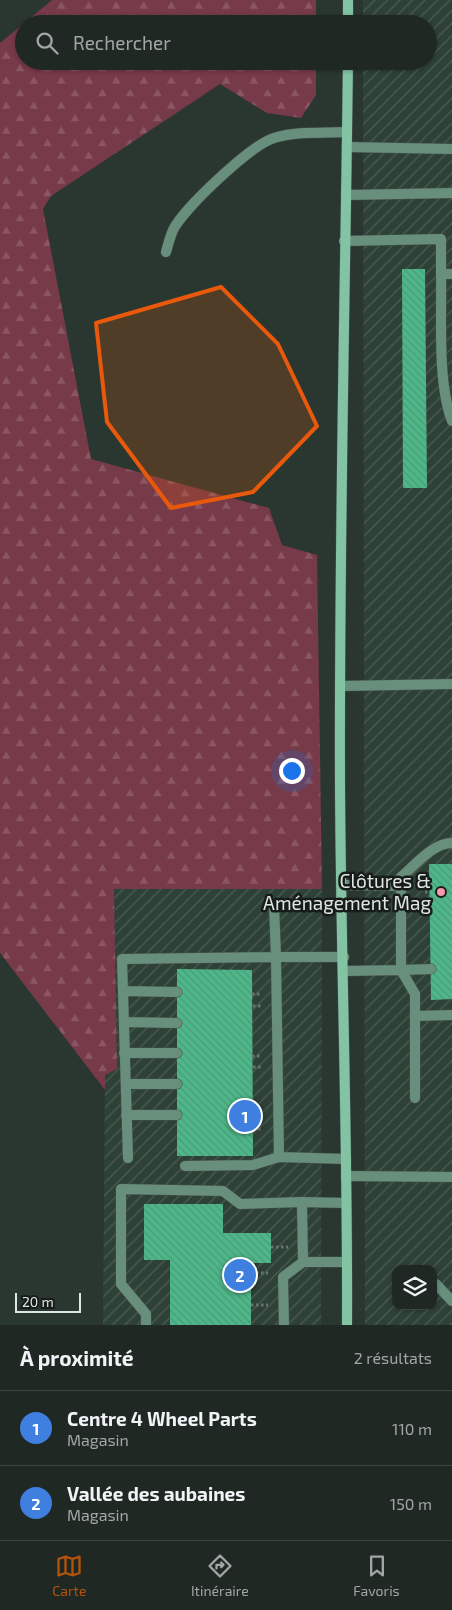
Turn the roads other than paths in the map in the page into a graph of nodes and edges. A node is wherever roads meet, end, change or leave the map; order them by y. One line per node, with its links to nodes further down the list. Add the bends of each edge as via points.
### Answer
1 (348, 0): 2 (street)
2 (348, 15)
3 (348, 70): 4 (street)
4 (347, 132): 5 (street); 10 (lane, via 296,134 273,138 258,147 187,212 174,230)
5 (347, 147): 6 (lane); 8 (street)
6 (452, 148)
7 (452, 193): 8 (lane)
8 (346, 195): 9 (street)
9 (344, 241): 11 (lane, via 441,239); 16 (street)
10 (166, 252)
11 (441, 274): 12 (lane); 13 (lane)
12 (452, 274)
13 (448, 374): 14 (lane, via 448,410)
14 (452, 421)
15 (452, 684): 16 (lane)
16 (340, 686): 18 (street)
17 (452, 843): 19 (lane, via 442,843 400,878)
18 (342, 885): 19 (lane); 22 (street)
19 (401, 886): 24 (lane)
20 (274, 905): 21 (lane)
21 (276, 957): 22 (lane); 26 (lane, via 122,959); 40 (lane)
22 (344, 957): 25 (street)
23 (431, 969): 24 (lane)
24 (401, 970): 25 (lane); 29 (lane, via 415,994)
25 (344, 971): 41 (street)
26 (123, 991): 27 (lane); 30 (lane)
27 (177, 992)
28 (452, 1015): 29 (lane)
29 (415, 1016): 36 (lane)
30 (124, 1022): 31 (lane); 32 (lane)
31 (177, 1023)
32 (124, 1052): 33 (lane); 34 (lane)
33 (177, 1053)
34 (126, 1084): 35 (lane); 38 (lane)
35 (177, 1084)
36 (415, 1098)
37 (177, 1114): 38 (lane)
38 (126, 1115): 39 (lane)
39 (128, 1158)
40 (279, 1158): 41 (lane); 42 (lane, via 253,1165)
41 (346, 1158): 43 (street)
42 (185, 1166)
43 (346, 1176): 44 (lane); 46 (street)
44 (452, 1177)
45 (302, 1202): 46 (lane); 47 (lane); 51 (lane, via 240,1204 223,1191 121,1189 121,1284 146,1314)
46 (346, 1203): 48 (street)
47 (303, 1262): 48 (lane); 52 (lane, via 283,1277)
48 (346, 1262): 53 (street)
49 (437, 1285): 50 (lane)
50 (452, 1301)
51 (146, 1325)
52 (284, 1325)
53 (347, 1325)

